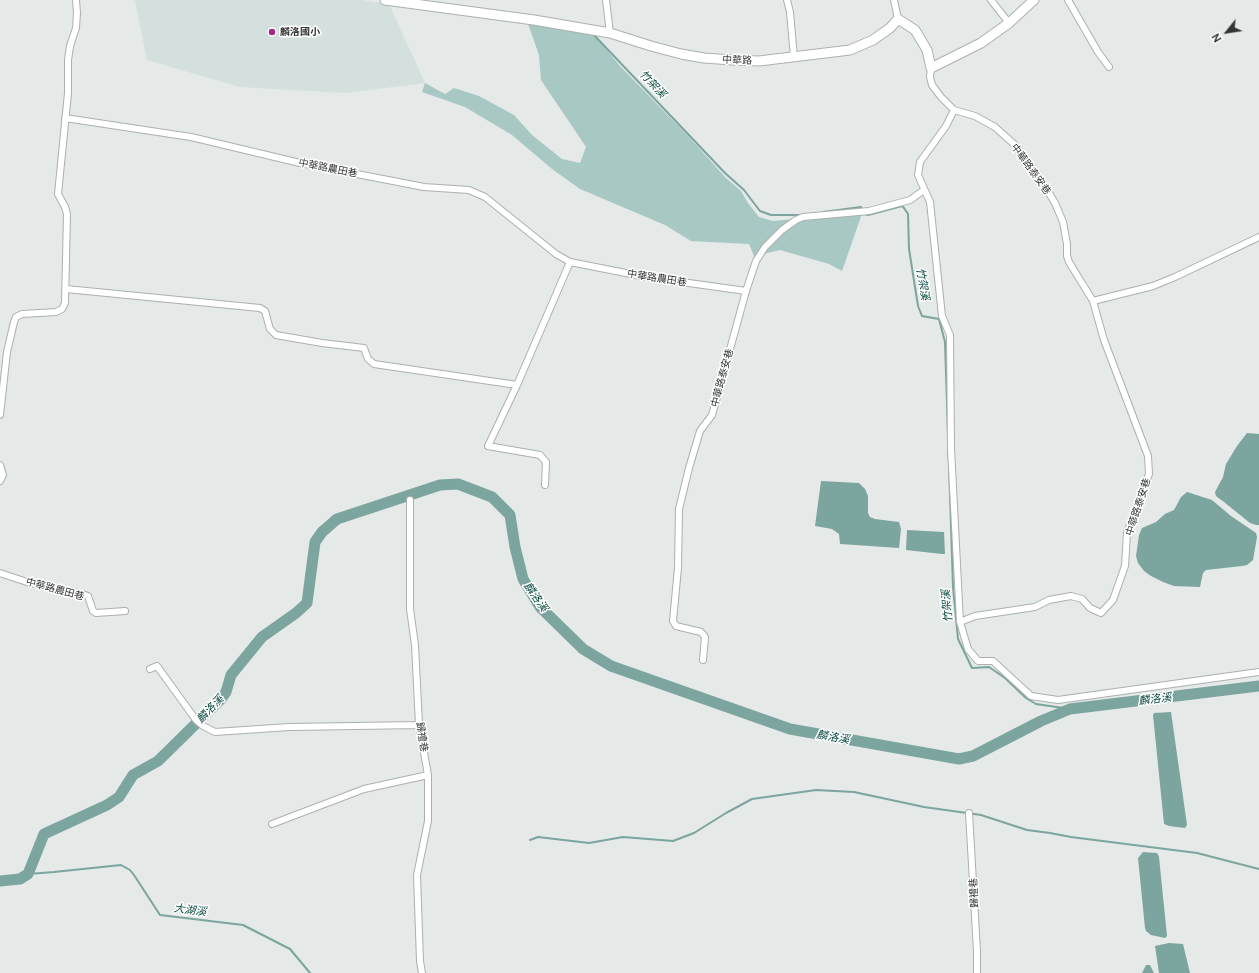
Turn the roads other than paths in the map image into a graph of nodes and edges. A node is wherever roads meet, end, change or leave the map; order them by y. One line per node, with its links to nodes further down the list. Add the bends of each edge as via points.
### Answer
1 (76, 0): 16 (street, via 76,28 68,60)
2 (385, 0): 11 (street, 中華路)
3 (606, 0): 11 (street)
4 (787, 0): 12 (street)
5 (894, 0): 9 (street)
6 (991, 0): 10 (street)
7 (1034, 0): 10 (street)
8 (1068, 0): 13 (street)
9 (898, 20): 12 (street, 中華路, via 874,40 860,47); 14 (street, via 915,30 927,50)
10 (1009, 23): 14 (street, via 981,43)
11 (610, 33): 12 (street, 中華路, via 651,46 704,58 759,61)
12 (794, 57)
13 (1109, 66)
14 (932, 68): 15 (street, 中華路泰安巷, via 932,85)
15 (954, 110): 17 (street, via 946,126 920,162 918,175); 22 (street, 中華路泰安巷, via 975,116 995,127 1015,145 1043,183 1063,222 1069,262)
16 (65, 118): 19 (street, 中華路農田巷, via 191,137 300,163 424,187 469,190 486,197 556,254); 20 (street, via 58,194 67,214)
17 (924, 190): 21 (street, 中華路泰安巷, via 910,200 863,211 803,217 792,222 765,247 756,261); 31 (street, via 930,202 942,316 950,336 951,449)
18 (1259, 237): 22 (street, via 1153,286)
19 (570, 262): 21 (street, 中華路農田巷, via 646,277); 23 (street)
20 (66, 289): 23 (street, via 260,308 265,311 270,330 276,335 364,348 368,359 374,364); 24 (street, via 62,309 16,317 7,352)
21 (746, 291): 32 (street, 中華路泰安巷, via 712,415 700,431 680,508 673,621 676,626 701,632 705,637)
22 (1093, 301): 31 (street, 中華路泰安巷, via 1104,340 1148,456 1149,474 1127,533 1125,566 1114,600 1101,613 1090,608 1082,599 1071,596 1049,600 1035,607 975,616)
23 (517, 385): 27 (street, via 488,446 540,456 546,462)
24 (0, 415)
25 (0, 465): 26 (street, via 3,475)
26 (0, 481)
27 (545, 485)
28 (410, 500): 35 (street, 歸禮巷, via 410,609)
29 (0, 573): 30 (street, 中華路農田巷, via 88,596 96,613)
30 (125, 611)
31 (960, 622): 34 (street, via 968,649 978,661 994,661 1031,696 1058,700)
32 (703, 660)
33 (150, 669): 35 (street, via 157,666 196,720 215,732 289,727)
34 (1259, 672)
35 (420, 725): 36 (street, 歸禮巷)
36 (428, 774): 38 (street, via 364,789); 39 (street, 歸禮巷, via 428,821 417,875)
37 (969, 813): 40 (street, 歸禮巷)
38 (272, 824)
39 (422, 973)
40 (977, 973)

